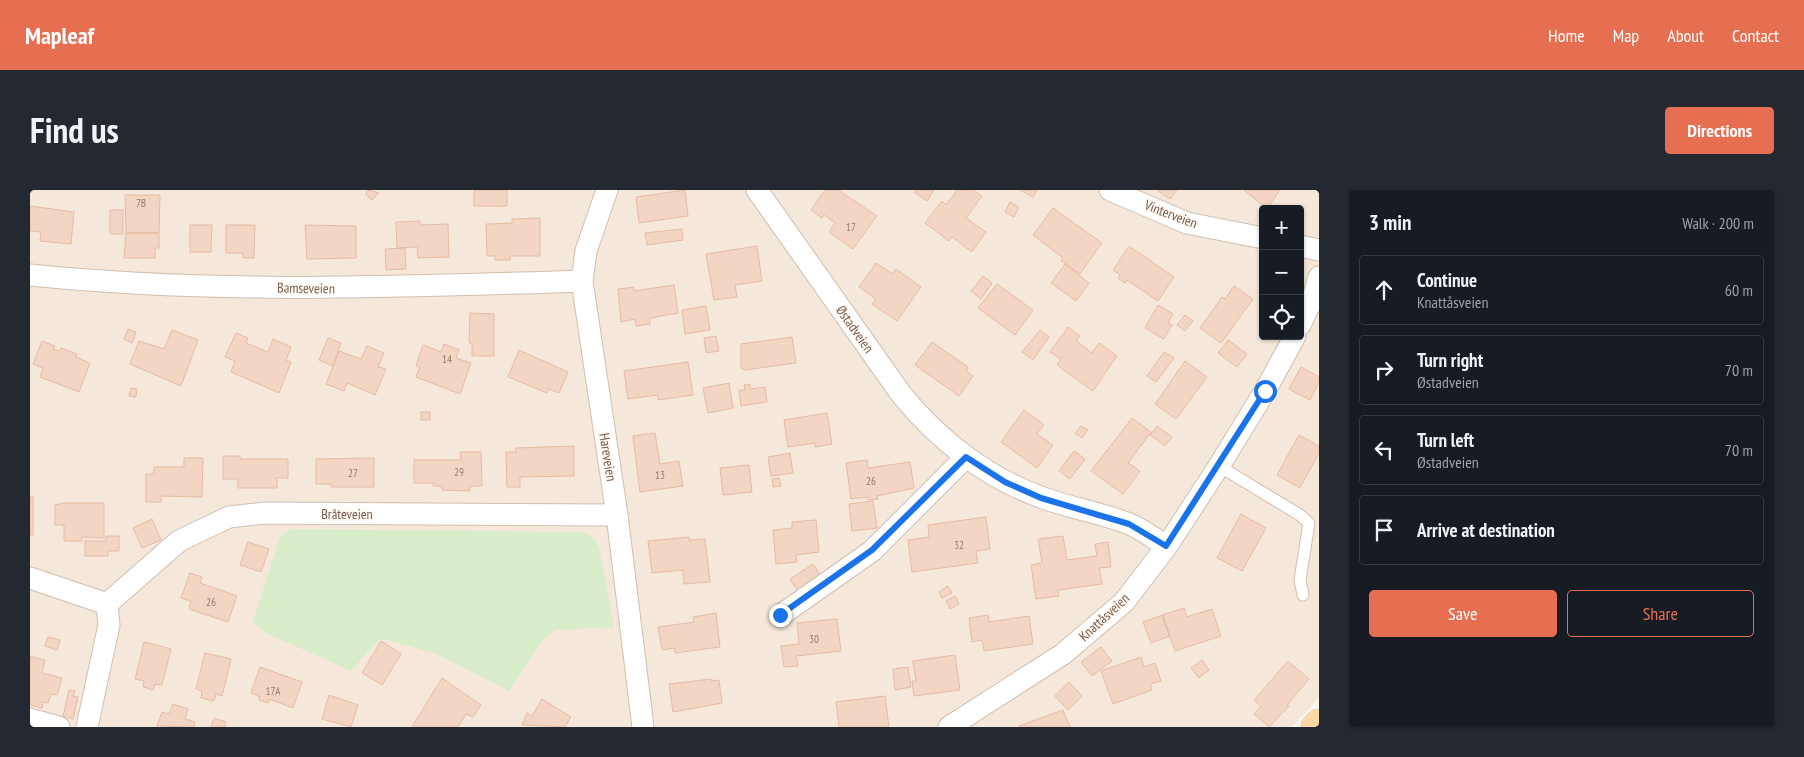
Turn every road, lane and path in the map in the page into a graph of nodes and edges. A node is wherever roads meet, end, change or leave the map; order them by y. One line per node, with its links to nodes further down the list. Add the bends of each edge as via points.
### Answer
1 (607, 190): 9 (street, Hareveien, via 586,251)
2 (756, 190): 12 (street, Østadveien, via 901,394 922,419)
3 (1110, 190): 4 (street, Vinterveien, via 1187,223)
4 (1259, 237)
5 (1304, 247): 6 (street)
6 (1319, 250)
7 (30, 275): 9 (street, Bamseveien, via 107,283 329,288)
8 (1319, 277): 10 (street, via 1314,298)
9 (582, 281): 14 (street, Hareveien)
10 (1304, 317)
11 (1293, 340): 13 (street, Knattåsveien)
12 (966, 457): 15 (street, Østadveien, via 1005,482 1051,501 1129,524); 19 (street, via 872,550)
13 (1219, 466): 15 (street, Knattåsveien); 17 (lane, via 1308,523 1300,580)
14 (617, 515): 18 (street, Bråteveien, via 265,513 229,517 179,541); 24 (street, Hareveien)
15 (1166, 546): 25 (street, Knattåsveien, via 1124,602 1063,654)
16 (30, 578): 18 (street)
17 (1303, 595)
18 (107, 604): 23 (street, via 109,624)
19 (780, 615)
20 (30, 718): 22 (street)
21 (1319, 723): 26 (main road)
22 (58, 727)
23 (87, 727)
24 (643, 727)
25 (949, 727)
26 (1315, 727)

